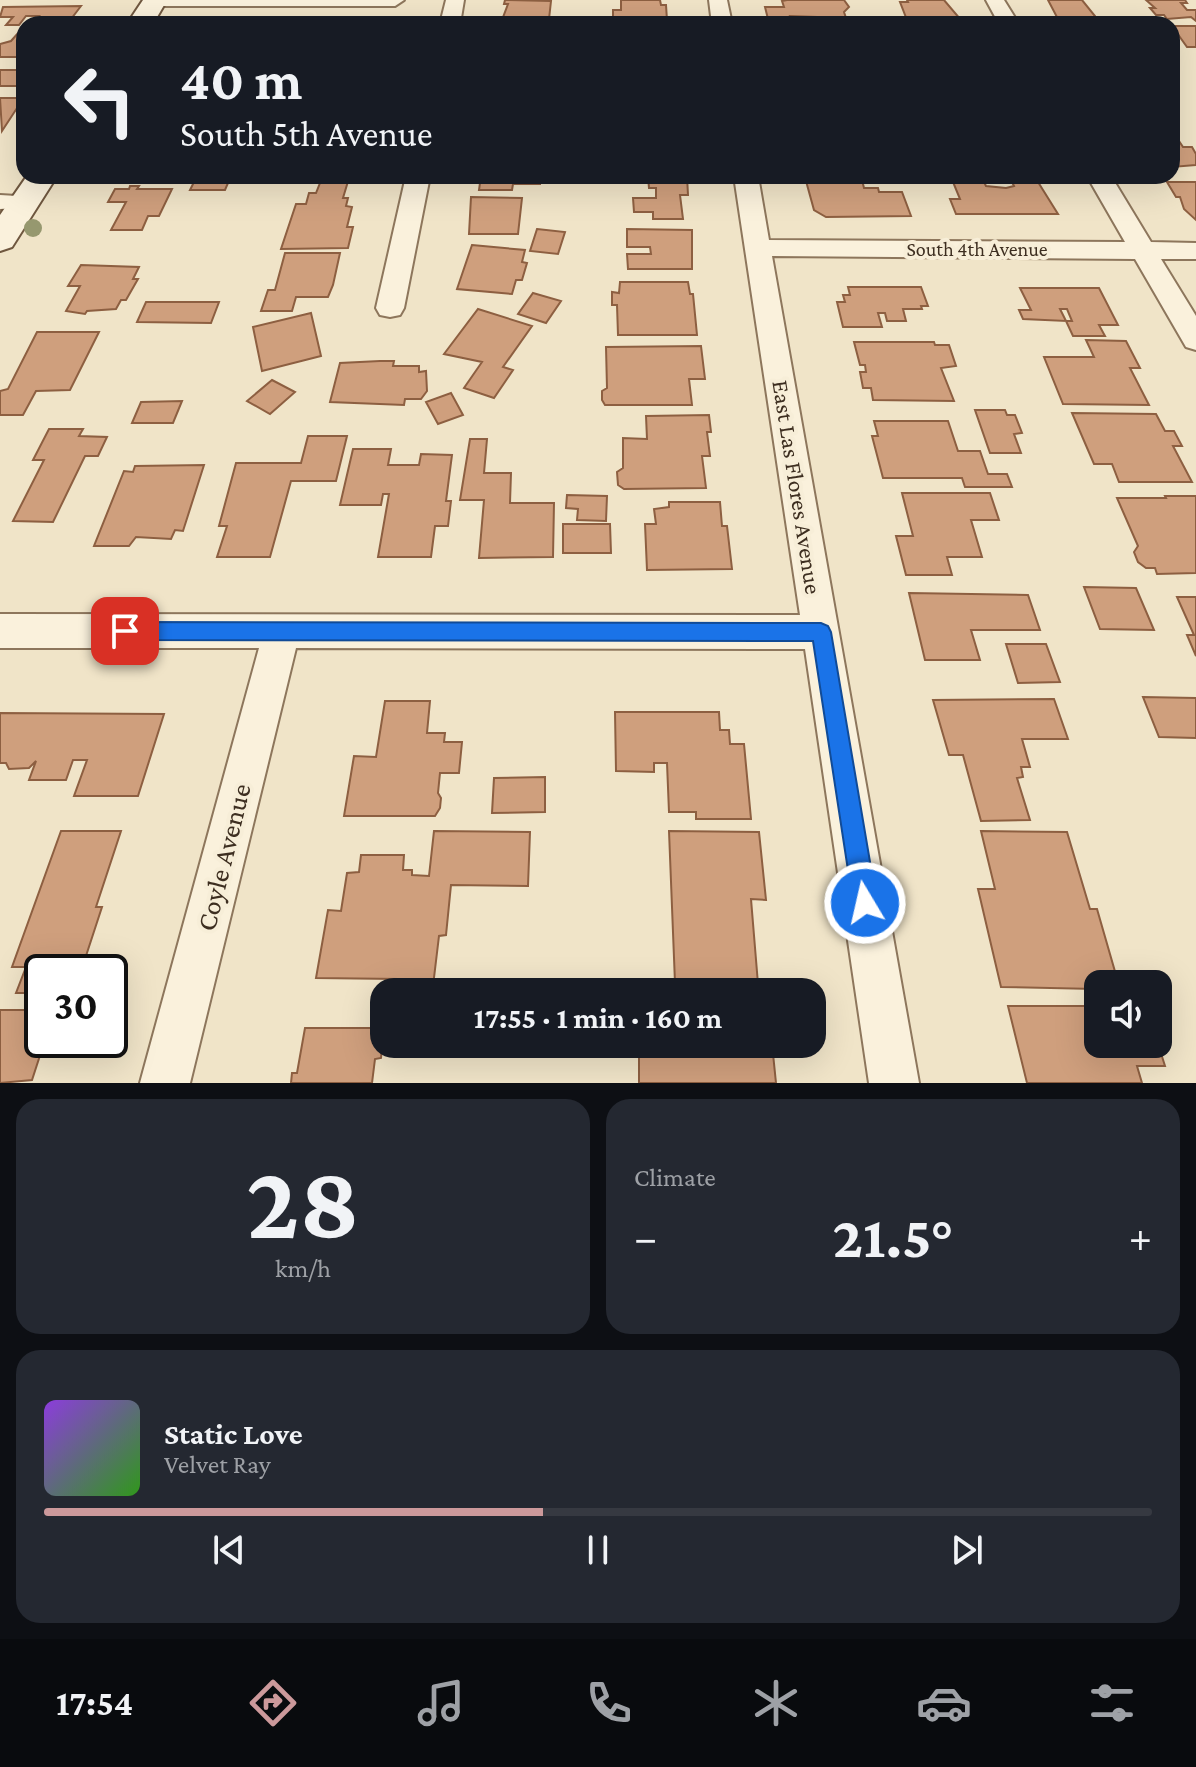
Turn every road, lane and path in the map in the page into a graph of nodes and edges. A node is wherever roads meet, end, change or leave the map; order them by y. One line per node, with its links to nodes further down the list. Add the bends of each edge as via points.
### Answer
1 (155, 0): 2 (street)
2 (395, 0)
3 (438, 0): 4 (street)
4 (455, 0)
5 (416, 184): 13 (street)
6 (747, 184): 10 (street, East Las Flores Avenue)
7 (1104, 184): 11 (street)
8 (22, 193): 9 (street)
9 (0, 240)
10 (757, 248): 11 (street, South 4th Avenue); 17 (street, East Las Flores Avenue)
11 (1145, 250): 12 (street, South 4th Avenue); 14 (street)
12 (1196, 251)
13 (390, 308)
14 (1196, 340)
15 (0, 631): 16 (street)
16 (282, 631): 17 (street); 18 (street, Coyle Avenue)
17 (821, 632): 19 (street, East Las Flores Avenue)
18 (165, 1083)
19 (894, 1083)

